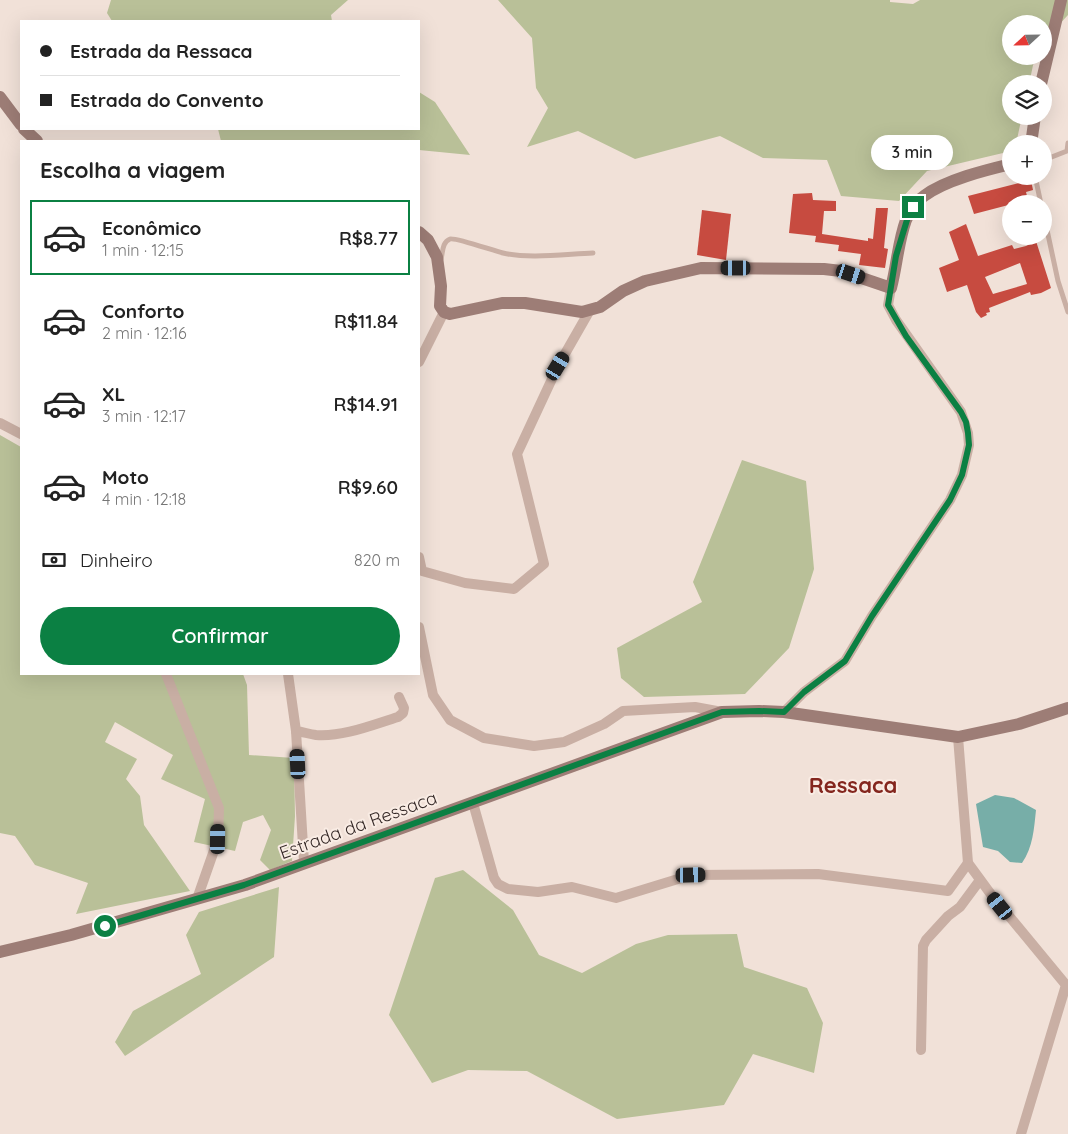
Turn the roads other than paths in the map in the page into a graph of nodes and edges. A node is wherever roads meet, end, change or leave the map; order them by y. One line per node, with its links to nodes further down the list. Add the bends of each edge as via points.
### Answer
1 (1061, 0): 2 (street)
2 (1043, 75)
3 (0, 97): 4 (street)
4 (20, 124)
5 (25, 130): 6 (street)
6 (36, 140)
7 (1068, 144): 8 (lane)
8 (1068, 151): 9 (lane)
9 (1052, 157)
10 (1002, 166): 15 (street, via 934,189 922,197 907,220)
11 (420, 233): 14 (street, via 428,240)
12 (1050, 245): 18 (lane)
13 (592, 253): 14 (lane, via 506,254 456,238 449,239 443,246)
14 (439, 264): 17 (street, via 440,306)
15 (891, 288): 16 (street, via 841,271 824,269 702,268 645,281); 29 (street, via 888,305 896,320 966,422 969,445 962,475 950,500 845,661 804,692)
16 (590, 310): 17 (street, via 582,312 525,303 502,303 450,314); 22 (street, via 558,366 517,454 544,564 514,589 465,582 422,570)
17 (444, 312): 19 (street)
18 (1068, 312)
19 (420, 360)
20 (0, 423): 21 (street)
21 (20, 433)
22 (420, 561)
23 (420, 632): 28 (street, via 433,695 450,720 484,738 534,746 564,742 604,724 623,711 695,707)
24 (166, 675): 36 (street, via 219,808 218,839)
25 (288, 675): 30 (street)
26 (399, 697): 30 (street, via 403,713 390,719 330,735)
27 (1068, 708): 31 (street, via 1019,724)
28 (722, 712): 29 (street, Estrada da Ressaca); 32 (street, Estrada da Ressaca)
29 (784, 712): 31 (street)
30 (296, 731): 33 (street)
31 (958, 737): 34 (street)
32 (473, 803): 33 (street, Estrada da Ressaca); 34 (street, via 494,878 508,889 538,892 572,887 616,898 691,875 818,874 948,891)
33 (304, 862): 36 (street, Estrada da Ressaca)
34 (968, 863): 35 (street)
35 (980, 880): 38 (street); 39 (street, via 960,907 948,916 923,946)
36 (197, 899): 37 (street, Estrada da Ressaca)
37 (0, 952)
38 (1067, 985): 40 (street)
39 (921, 1050)
40 (1021, 1134)

